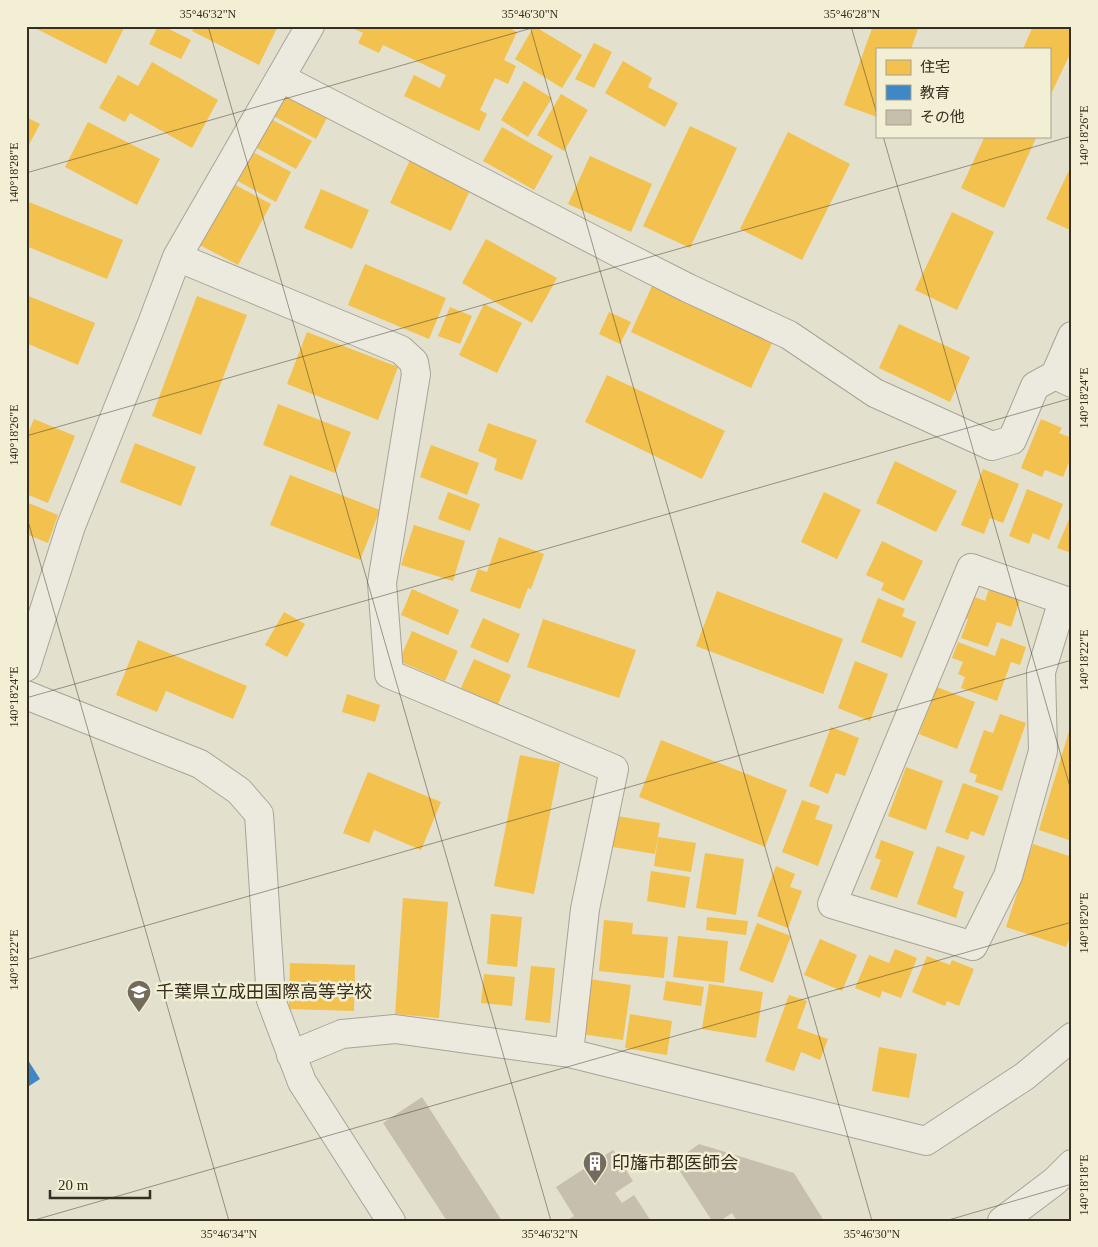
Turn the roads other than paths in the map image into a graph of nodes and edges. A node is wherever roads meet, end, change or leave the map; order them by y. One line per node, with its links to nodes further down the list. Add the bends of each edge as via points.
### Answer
1 (310, 26): 2 (street)
2 (281, 78): 3 (street); 5 (street, via 688,288 788,335 874,392 992,446 1012,440 1035,386)
3 (177, 256): 7 (street, via 71,526); 10 (street, via 402,350 414,362 416,374 382,583 389,674 614,769 585,909)
4 (1072, 336): 5 (street)
5 (1063, 379)
6 (1068, 602): 6 (street, via 1041,672 1043,751 1008,876 974,946 832,904 970,568)
7 (26, 667)
8 (26, 695): 11 (street, via 200,764 239,791 259,814 272,1000)
9 (1072, 1037): 10 (street, via 1025,1076 926,1141)
10 (569, 1053): 11 (street, via 395,1029 342,1034)
11 (291, 1055): 13 (street, via 302,1082)
12 (1072, 1164): 14 (street)
13 (391, 1221)
14 (1002, 1221)

